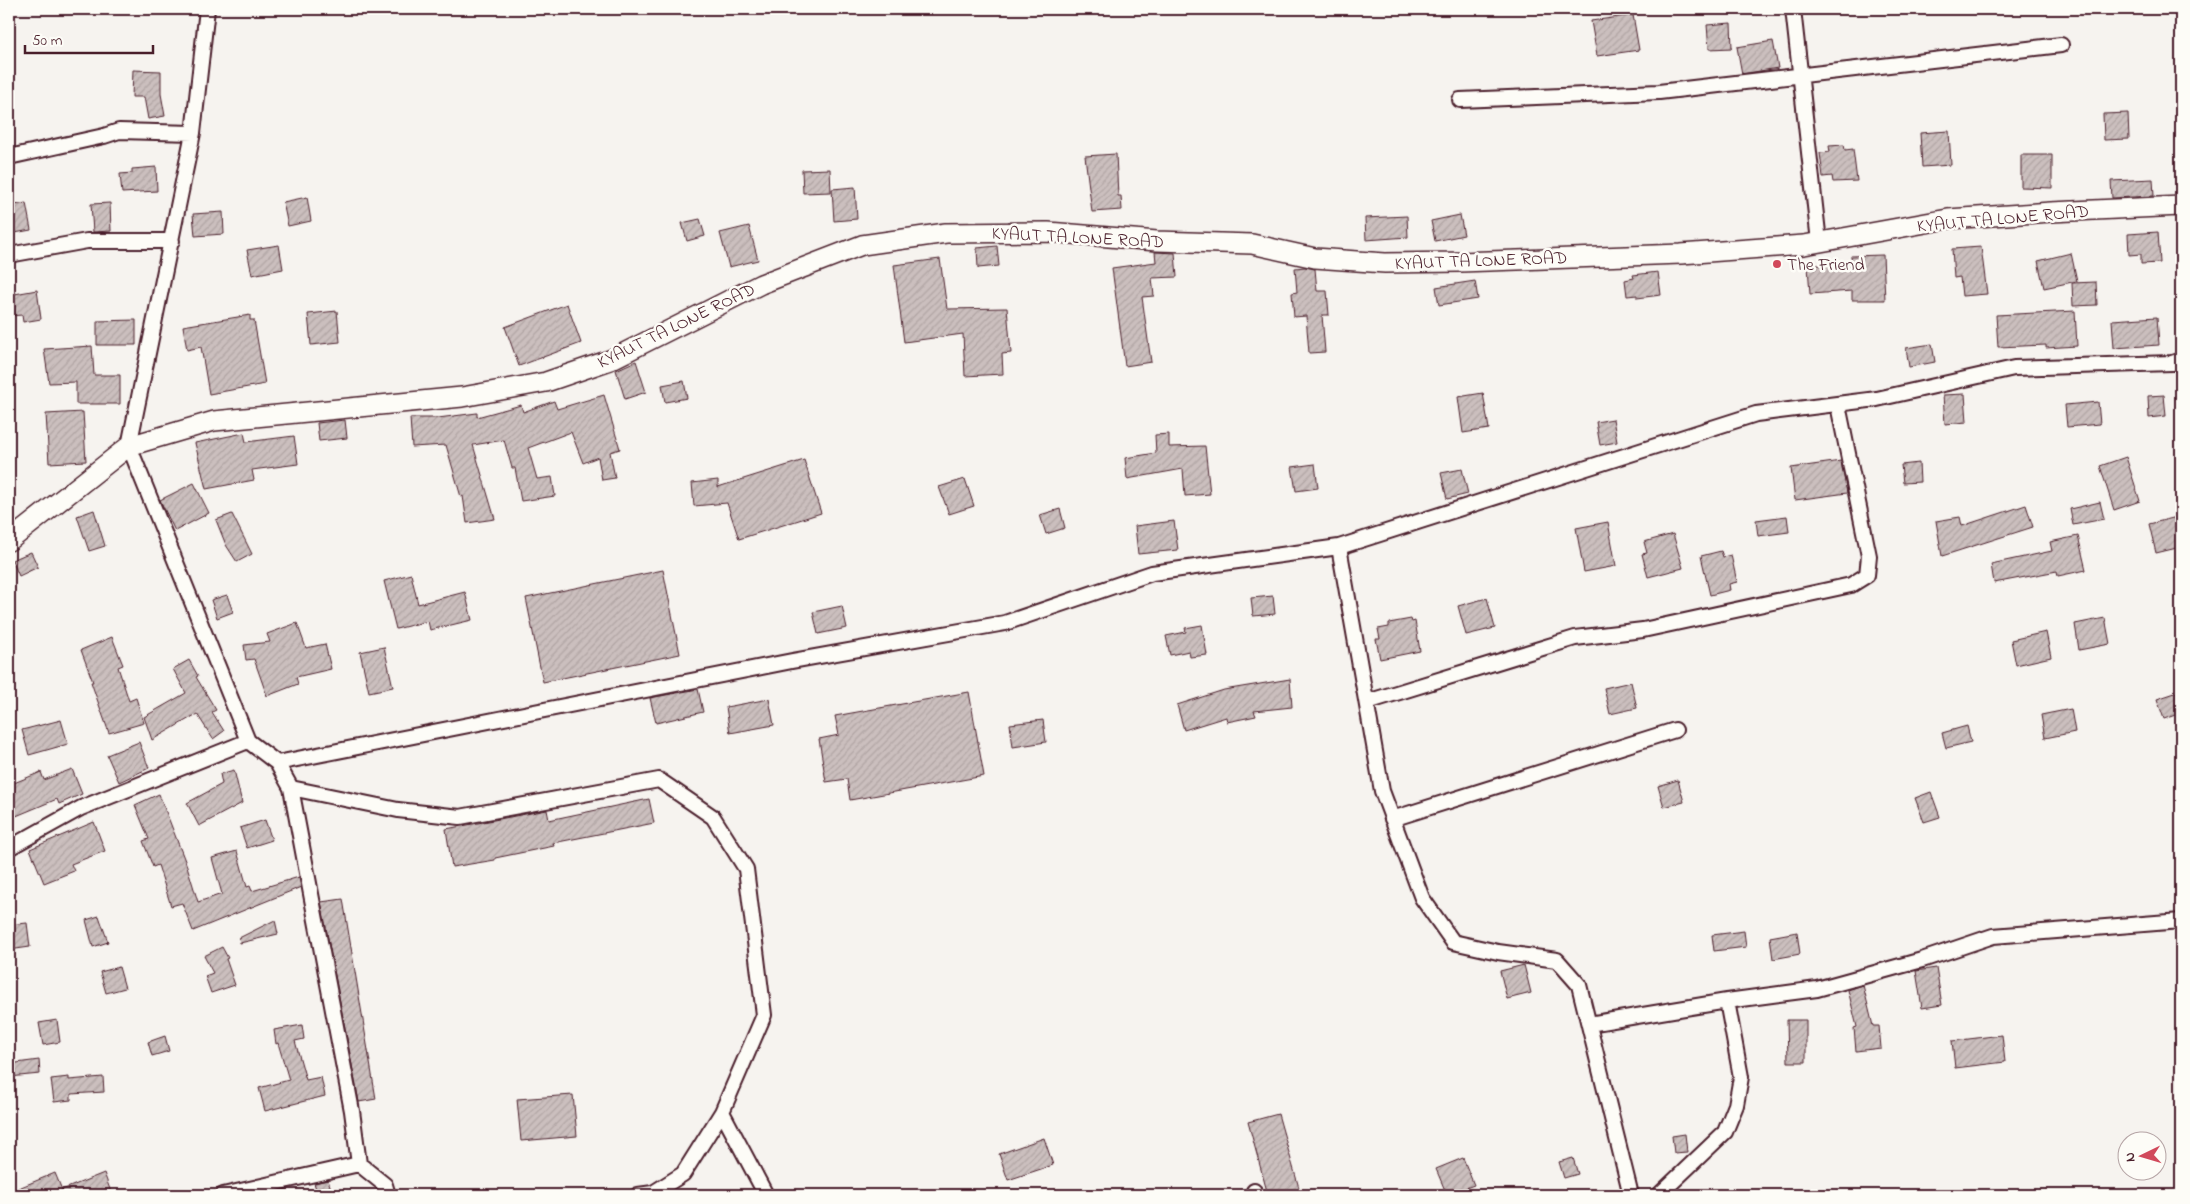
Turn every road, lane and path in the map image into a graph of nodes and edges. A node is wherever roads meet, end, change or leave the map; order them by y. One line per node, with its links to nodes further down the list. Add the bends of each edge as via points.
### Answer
1 (207, 9): 6 (street)
2 (1793, 9): 4 (street)
3 (2061, 45): 4 (street)
4 (1800, 75): 5 (street, via 1660,92); 10 (street)
5 (1460, 100)
6 (193, 133): 7 (street, via 119,131); 9 (street)
7 (9, 157)
8 (2181, 206): 10 (main road, KYAUT TA LONE ROAD, via 1948,219)
9 (172, 241): 11 (street, via 87,241); 14 (street)
10 (1819, 242): 14 (main road, KYAUT TA LONE ROAD, via 1681,254 1385,264 1315,258 1252,244 1157,241 1048,232 946,232 862,245 760,284 610,360 546,382 462,398 214,421)
11 (9, 255)
12 (2181, 360): 13 (street, via 2172,363 2014,368)
13 (1838, 405): 16 (street, via 1756,414); 17 (street, via 1870,556 1867,575 1851,585 1642,630 1575,638)
14 (129, 446): 15 (main road, KYAUT TA LONE ROAD); 19 (street)
15 (9, 541)
16 (1339, 546): 17 (street); 20 (street, via 1152,573 1005,623 792,660)
17 (1367, 702): 22 (street, via 1382,791)
18 (1675, 730): 22 (street)
19 (248, 741): 20 (street); 23 (street, via 81,808)
20 (277, 763): 21 (street)
21 (291, 788): 27 (street, via 398,810 460,817 659,780 713,817 746,869 764,1015); 28 (street, via 352,1111)
22 (1392, 819): 26 (street, via 1422,898 1453,942 1557,960 1579,985)
23 (9, 848)
24 (2181, 921): 25 (street, via 1993,936 1922,960 1816,989)
25 (1727, 1000): 26 (street); 34 (street, via 1741,1078 1736,1105 1725,1132)
26 (1589, 1024): 33 (street)
27 (722, 1112): 31 (street, via 683,1174 653,1193); 32 (street)
28 (359, 1164): 29 (street); 30 (street, via 385,1186)
29 (223, 1195)
30 (388, 1195)
31 (638, 1195)
32 (766, 1195)
33 (1631, 1195)
34 (1659, 1195)

